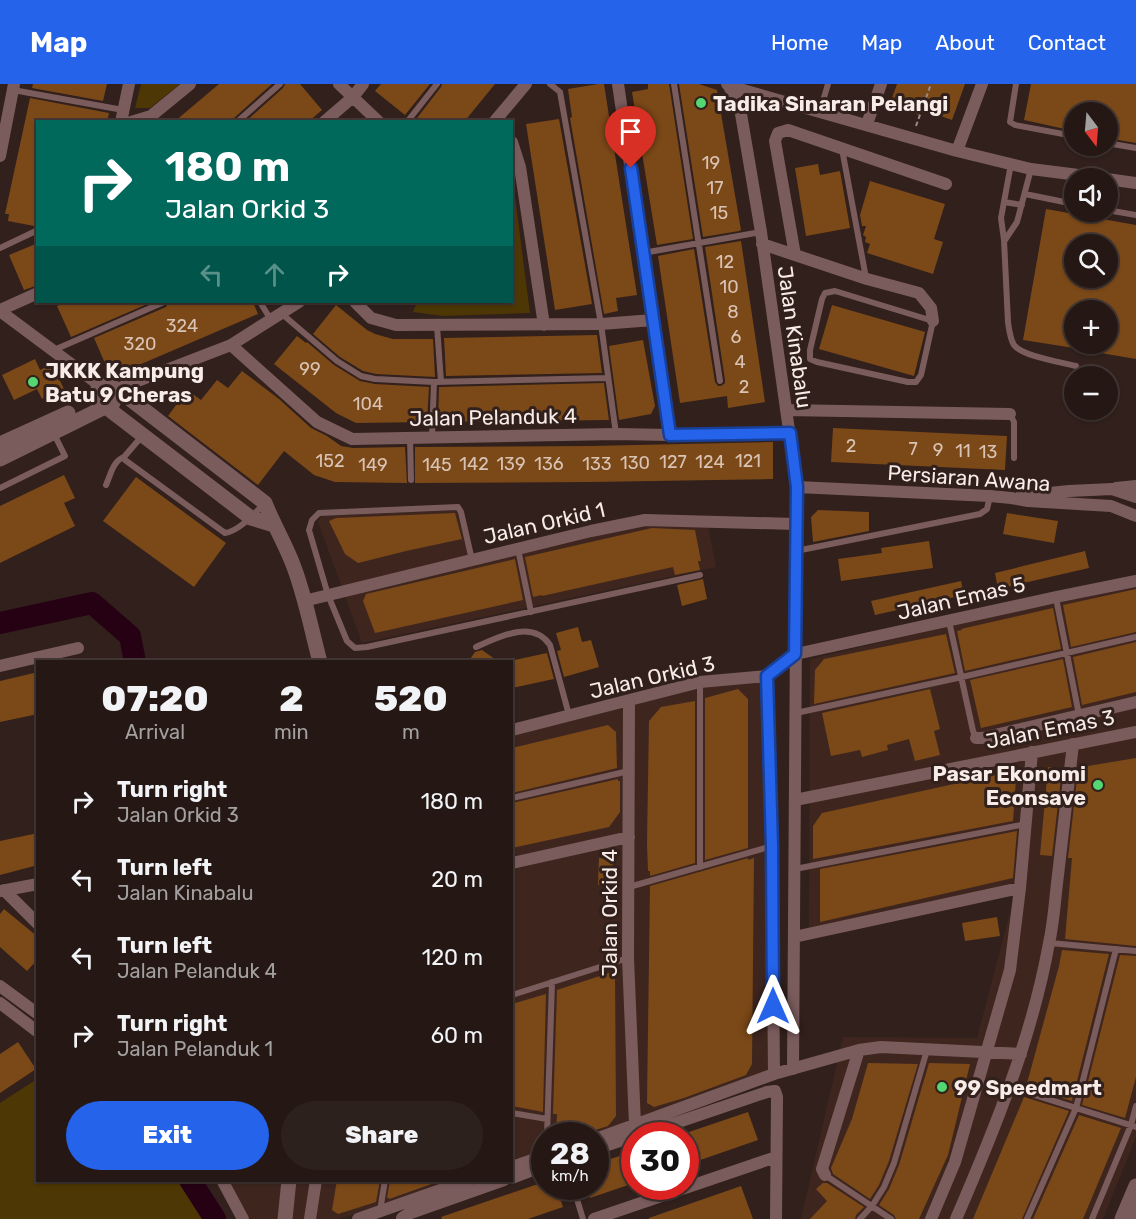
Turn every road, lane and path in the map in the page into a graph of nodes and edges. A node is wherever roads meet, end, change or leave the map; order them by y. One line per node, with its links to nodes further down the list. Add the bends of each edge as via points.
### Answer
1 (129, 84): 20 (street)
2 (190, 84): 21 (street, via 151,116)
3 (280, 84): 22 (lane)
4 (339, 84): 18 (street)
5 (363, 84): 18 (street)
6 (437, 84): 25 (lane)
7 (526, 84): 26 (street)
8 (550, 84): 65 (lane, via 560,92)
9 (618, 84): 53 (street)
10 (674, 84): 51 (lane)
11 (828, 84): 19 (lane)
12 (881, 84): 27 (street)
13 (931, 84): 29 (path)
14 (982, 84): 34 (street)
15 (1016, 84): 28 (lane, via 1010,122)
16 (728, 85): 19 (street); 49 (street, Jalan Kinabalu, via 740,108)
17 (14, 87): 20 (lane); 35 (street)
18 (353, 97): 23 (street); 24 (street)
19 (820, 111): 27 (street)
20 (122, 116)
21 (138, 120)
22 (239, 120)
23 (326, 120)
24 (377, 120)
25 (409, 120)
26 (496, 120)
27 (867, 124): 29 (street)
28 (1064, 134)
29 (912, 138): 34 (street)
30 (1118, 144): 32 (lane)
31 (513, 145): 66 (street, via 520,167)
32 (1136, 148)
33 (842, 149): 41 (street); 54 (street, via 788,130 778,132 775,141); 55 (lane)
34 (957, 151): 36 (street)
35 (0, 156)
36 (1011, 164): 37 (street); 43 (lane)
37 (1031, 168): 38 (street); 42 (lane)
38 (1064, 173)
39 (1118, 181): 40 (street)
40 (1136, 183)
41 (946, 184)
42 (1025, 194): 44 (lane); 45 (lane)
43 (1004, 202): 45 (lane); 50 (lane)
44 (1064, 202)
45 (1022, 206): 50 (lane, via 1017,222)
46 (1118, 212): 47 (lane)
47 (1136, 215)
48 (36, 231): 52 (lane)
49 (761, 238): 51 (lane); 54 (street); 76 (street, Jalan Kinabalu)
50 (1004, 240): 70 (lane, via 1008,322 1014,345 1022,352)
51 (698, 243): 53 (lane); 72 (lane)
52 (0, 248)
53 (643, 253): 63 (street)
54 (795, 255): 55 (street)
55 (867, 279): 64 (street, via 919,293 931,308)
56 (36, 294): 61 (street)
57 (162, 303): 69 (lane)
58 (261, 303): 62 (lane)
59 (297, 303): 62 (street)
60 (356, 303): 67 (street, via 379,321)
61 (0, 310): 69 (street)
62 (276, 317): 68 (street); 73 (lane, via 361,376)
63 (653, 320): 65 (street); 82 (street)
64 (933, 321): 64 (lane, via 835,291 825,293 810,359 916,382)
65 (601, 324): 66 (street); 71 (lane)
66 (544, 325): 67 (street)
67 (437, 326): 73 (lane)
68 (231, 345): 74 (street, via 137,382); 84 (street, Jalan Pelanduk 4, via 317,422 352,439)
69 (53, 351): 75 (street)
70 (1076, 366)
71 (608, 378): 73 (lane); 80 (lane)
72 (720, 381)
73 (437, 382): 83 (lane)
74 (121, 393): 75 (street); 75 (street); 98 (street)
75 (101, 397): 78 (street); 81 (street); 85 (street)
76 (786, 410): 77 (street); 79 (street, Jalan Kinabalu)
77 (1010, 414): 88 (lane, via 1014,422)
78 (52, 432): 87 (street); 93 (lane, via 65,456)
79 (790, 433): 82 (street, Jalan Pelanduk 4); 92 (street, Jalan Kinabalu)
80 (616, 434): 82 (street, Jalan Pelanduk 4); 83 (street, Jalan Pelanduk 4)
81 (143, 435): 86 (lane); 100 (street)
82 (670, 435)
83 (432, 437): 84 (street, Jalan Pelanduk 4)
84 (410, 438): 89 (lane)
85 (0, 444)
86 (124, 457): 90 (lane, via 115,463); 100 (lane, via 225,533)
87 (0, 459)
88 (1014, 459)
89 (411, 480)
90 (106, 485)
91 (1136, 486): 94 (street)
92 (797, 487): 95 (street, Persiaran Awana); 101 (street, Jalan Kinabalu)
93 (0, 488)
94 (1112, 489): 96 (street, Persiaran Awana); 97 (street, Persiaran Awana)
95 (990, 496): 97 (street, Persiaran Awana); 104 (lane, via 987,509 980,514)
96 (1136, 497)
97 (1011, 498): 99 (street, Persiaran Awana, via 1111,506)
98 (265, 503): 100 (lane); 102 (street)
99 (1136, 516)
100 (251, 518): 102 (street)
101 (796, 524): 103 (street, Jalan Orkid 1, via 645,520); 104 (street, Jalan Kinabalu)
102 (274, 525): 110 (street, via 292,562)
103 (517, 549): 105 (street, Jalan Orkid 1); 111 (lane)
104 (796, 551): 117 (street, Jalan Kinabalu)
105 (472, 560): 108 (street, Jalan Orkid 1); 108 (lane, via 458,507 319,513 309,530)
106 (700, 575): 111 (lane)
107 (1136, 581): 109 (street, Jalan Emas 5)
108 (328, 595): 110 (street, Jalan Orkid 1); 111 (lane, via 347,641 355,648)
109 (1056, 597): 112 (street, Jalan Emas 5); 116 (lane)
110 (304, 601): 118 (street)
111 (531, 612)
112 (950, 621): 117 (street, Jalan Emas 5); 121 (lane)
113 (1136, 637): 116 (lane)
114 (476, 647): 127 (lane, via 525,631 547,640)
115 (78, 648): 119 (street)
116 (1066, 653): 121 (lane); 126 (lane)
117 (795, 654): 120 (street); 125 (street, Jalan Kinabalu)
118 (319, 660)
119 (0, 666)
120 (767, 676): 122 (street, Jalan Orkid 3); 138 (street)
121 (962, 677): 125 (lane); 130 (lane)
122 (699, 682): 123 (street, Jalan Orkid 3); 140 (lane)
123 (629, 701): 127 (street, Jalan Orkid 3); 133 (street, Jalan Orkid 4)
124 (1136, 702): 126 (street)
125 (795, 714): 135 (street, Jalan Kinabalu)
126 (1079, 715): 130 (street)
127 (569, 716): 128 (street, Jalan Orkid 3)
128 (513, 730)
129 (1136, 732): 131 (street, Jalan Emas 3)
130 (976, 738)
131 (1073, 744): 132 (street, Jalan Emas 3); 148 (street)
132 (1032, 752): 135 (street, Jalan Emas 3); 136 (street)
133 (629, 770): 134 (lane); 137 (street, Jalan Orkid 4)
134 (513, 798)
135 (795, 800): 141 (street, Jalan Kinabalu)
136 (1026, 824): 141 (lane); 144 (street)
137 (629, 837): 139 (street); 143 (street, Jalan Orkid 4)
138 (772, 846): 140 (lane); 163 (street)
139 (513, 863)
140 (700, 867): 143 (lane)
141 (794, 869): 147 (street, Jalan Kinabalu)
142 (36, 884): 145 (street)
143 (629, 887): 151 (street, Jalan Orkid 4)
144 (1020, 888): 147 (street); 160 (street, via 1010,970)
145 (2, 890): 146 (street)
146 (36, 922)
147 (794, 937): 162 (street, Jalan Kinabalu)
148 (1050, 943): 149 (lane); 161 (street)
149 (1116, 949): 150 (lane); 166 (lane)
150 (1136, 951)
151 (628, 958): 152 (lane); 170 (street, Jalan Orkid 4)
152 (552, 982): 154 (lane); 168 (lane)
153 (0, 986): 156 (street)
154 (513, 995)
155 (0, 1003): 157 (street)
156 (36, 1013)
157 (36, 1029)
158 (927, 1049): 159 (street); 160 (street); 188 (lane, via 894,1163)
159 (859, 1050): 162 (street); 178 (street, via 822,1168)
160 (986, 1052): 161 (street); 201 (street, via 955,1162)
161 (1021, 1054): 164 (street)
162 (793, 1069): 163 (street)
163 (774, 1074): 171 (street)
164 (1009, 1087): 166 (lane); 202 (street)
165 (1136, 1106): 173 (lane)
166 (1076, 1108): 173 (lane); 203 (lane)
167 (513, 1113): 168 (lane)
168 (548, 1119): 169 (lane)
169 (548, 1122)
170 (635, 1122)
171 (659, 1122)
172 (668, 1122): 174 (street, via 775,1091)
173 (1133, 1126): 204 (lane)
174 (776, 1157): 197 (street); 198 (street)
175 (531, 1160): 176 (street)
176 (513, 1167)
177 (531, 1171): 179 (street)
178 (825, 1175): 188 (lane)
179 (513, 1178)
180 (223, 1182): 191 (street)
181 (289, 1182): 192 (street)
182 (316, 1182): 193 (street)
183 (385, 1182): 189 (lane)
184 (498, 1182): 195 (street)
185 (452, 1183): 189 (street)
186 (1136, 1186): 205 (street)
187 (577, 1200): 196 (lane)
188 (872, 1206): 199 (lane); 200 (lane)
189 (380, 1212): 194 (street)
190 (1136, 1214): 206 (street)
191 (243, 1219)
192 (285, 1219)
193 (310, 1219)
194 (358, 1219)
195 (402, 1219)
196 (583, 1219)
197 (594, 1219)
198 (776, 1219)
199 (860, 1219)
200 (891, 1219)
201 (931, 1219)
202 (956, 1219)
203 (1027, 1219)
204 (1092, 1219)
205 (1122, 1219)
206 (1134, 1219)

